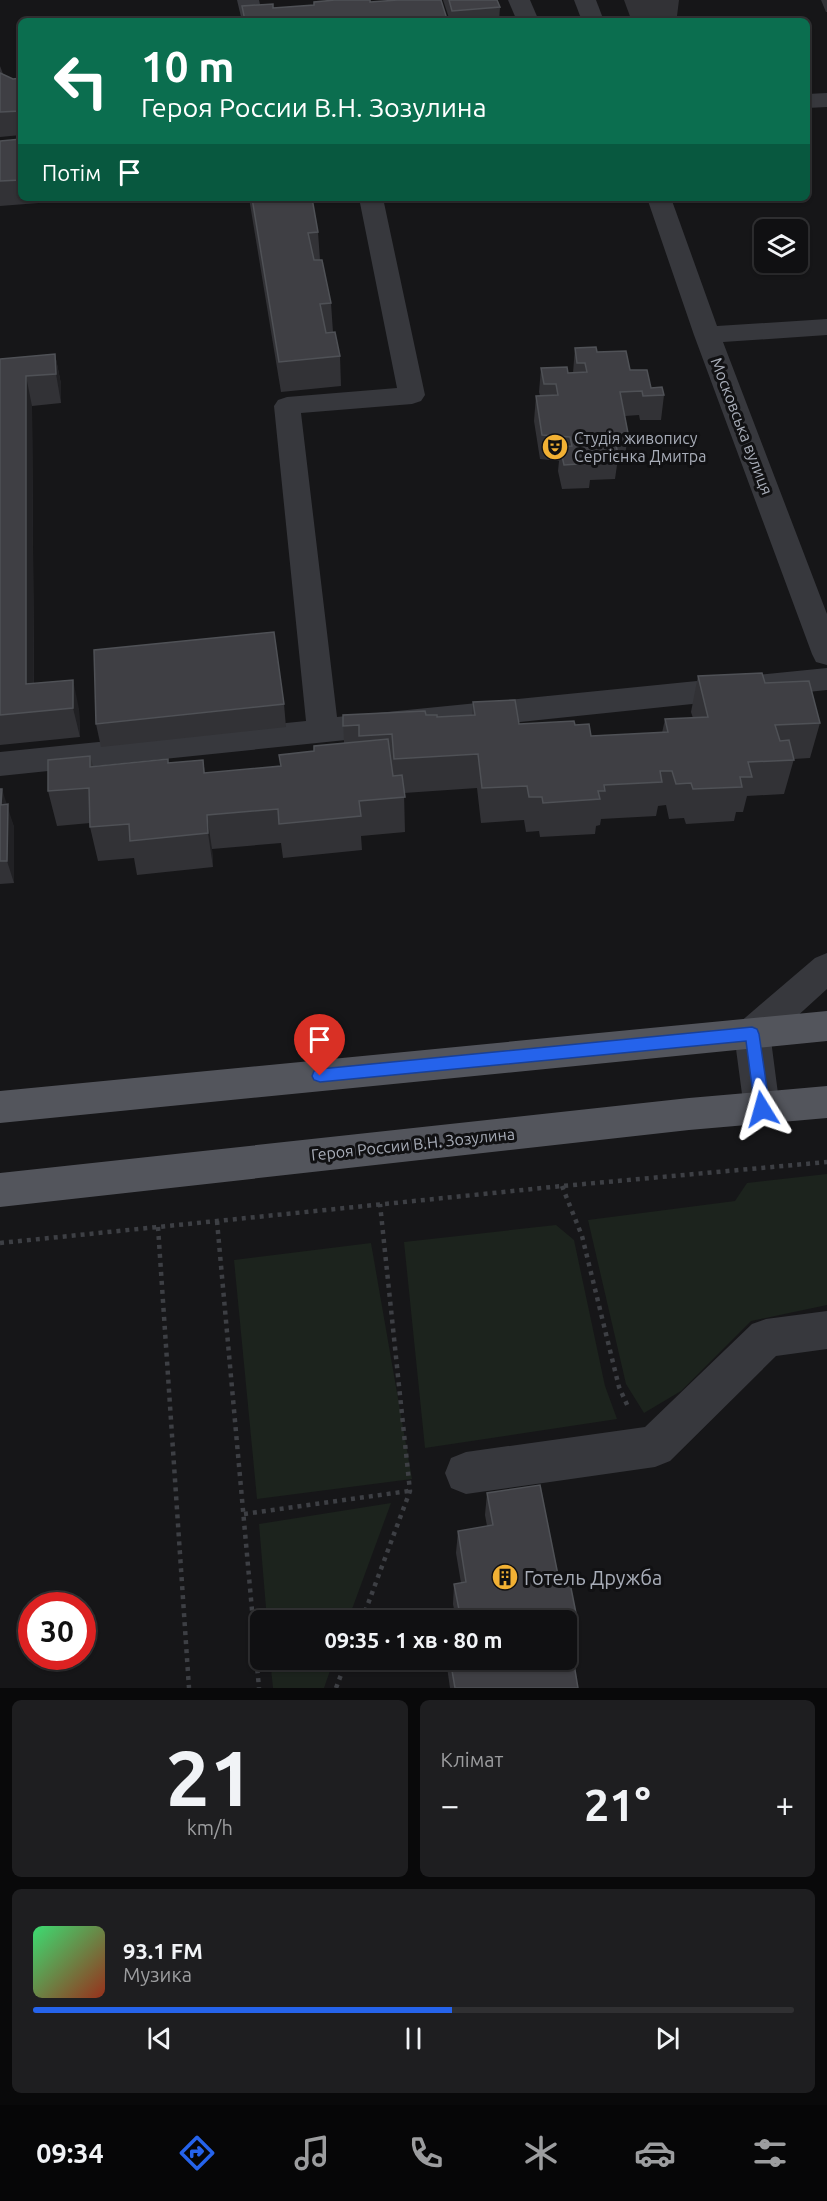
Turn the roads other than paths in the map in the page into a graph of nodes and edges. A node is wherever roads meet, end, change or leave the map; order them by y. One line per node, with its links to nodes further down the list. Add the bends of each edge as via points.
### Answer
1 (248, 0): 4 (street)
2 (519, 0): 5 (street)
3 (585, 0): 6 (street)
4 (252, 18)
5 (527, 18)
6 (592, 18)
7 (810, 100): 8 (street)
8 (827, 100)
9 (372, 201): 15 (street, via 412,395 287,406)
10 (660, 201): 12 (street, Московська вулиця)
11 (827, 327): 12 (street)
12 (707, 335): 13 (street, Московська вулиця)
13 (827, 654)
14 (827, 679): 15 (street)
15 (323, 730): 16 (street)
16 (0, 764)
17 (827, 968): 19 (street)
18 (827, 1026): 19 (main road)
19 (752, 1034): 21 (main road); 22 (street)
20 (827, 1102): 22 (main road, Героя России В.Н. Зозулина)
21 (0, 1107)
22 (762, 1109): 23 (main road, Героя России В.Н. Зозулина)
23 (0, 1190)
24 (827, 1330): 25 (street, via 766,1338 655,1446)
25 (466, 1473)

